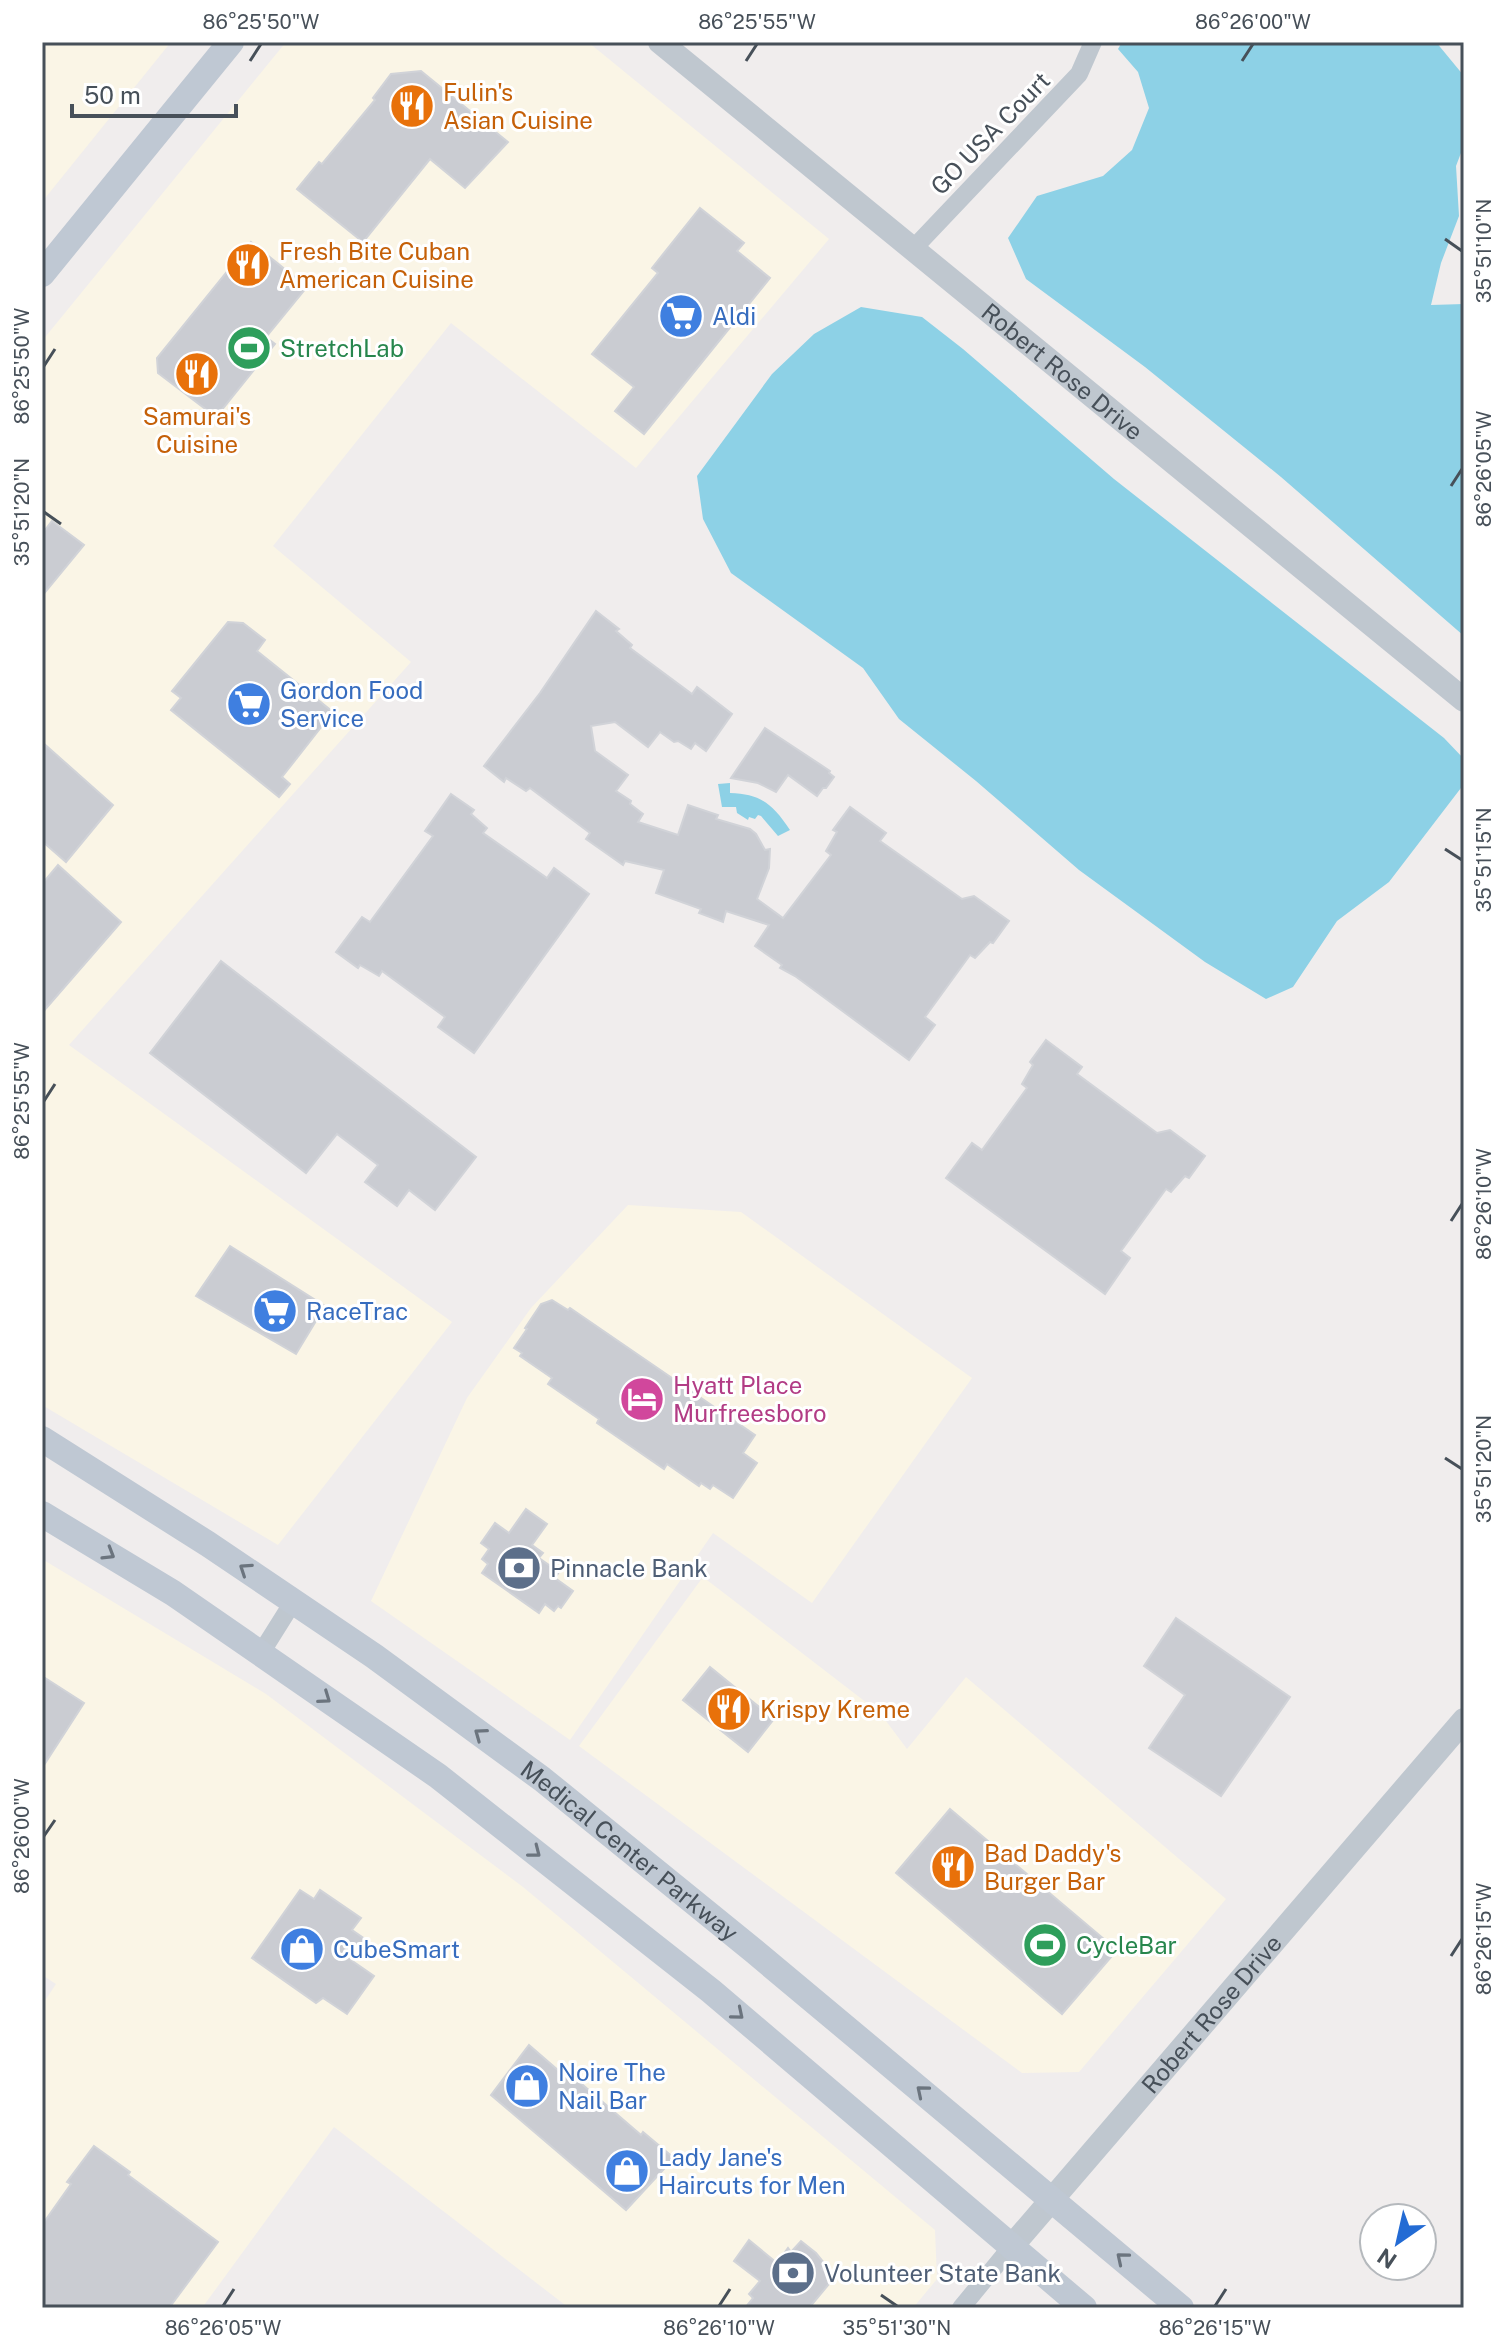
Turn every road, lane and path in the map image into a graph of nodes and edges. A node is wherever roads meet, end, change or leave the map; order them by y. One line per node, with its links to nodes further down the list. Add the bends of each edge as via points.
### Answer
1 (231, 42): 5 (main road)
2 (660, 42): 4 (street, Robert Rose Drive)
3 (1093, 42): 4 (street, GO USA Court, via 1079,74)
4 (912, 250): 6 (street, Robert Rose Drive)
5 (42, 274)
6 (1464, 700)
7 (42, 1439): 9 (main road, Medical Center Parkway, one-way to 7)
8 (42, 1514): 10 (main road, one-way to 10)
9 (293, 1602): 10 (street); 12 (main road, Medical Center Parkway, one-way to 9, via 542,1779)
10 (261, 1653): 13 (main road, one-way to 13, via 438,1776 674,1961)
11 (1464, 1720): 12 (street, Robert Rose Drive)
12 (1051, 2198): 13 (street, Robert Rose Drive); 16 (main road, Medical Center Parkway, one-way to 12)
13 (1012, 2246): 14 (street, Robert Rose Drive); 15 (main road)
14 (961, 2308)
15 (1084, 2308)
16 (1181, 2308)

